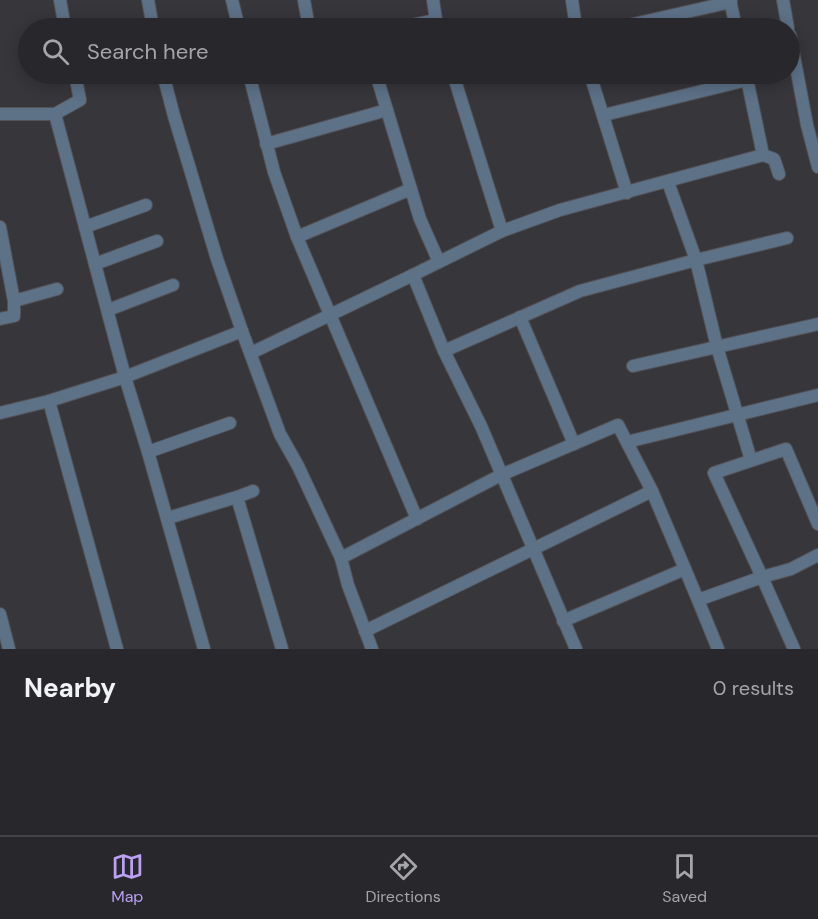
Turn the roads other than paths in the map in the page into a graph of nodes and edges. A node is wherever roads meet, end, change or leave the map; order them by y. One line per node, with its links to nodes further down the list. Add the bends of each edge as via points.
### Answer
1 (60, 0): 9 (street)
2 (148, 0): 10 (street)
3 (232, 0): 11 (street)
4 (304, 0): 12 (street)
5 (433, 0): 13 (street)
6 (572, 0): 14 (street)
7 (783, 0): 17 (street)
8 (731, 1): 15 (street); 16 (street)
9 (63, 18)
10 (151, 18)
11 (236, 18)
12 (307, 18)
13 (436, 18)
14 (575, 18)
15 (659, 18)
16 (734, 18)
17 (786, 18)
18 (77, 84): 29 (street, via 80,100)
19 (166, 84): 57 (street)
20 (251, 84): 31 (street)
21 (379, 84): 27 (street)
22 (456, 84): 41 (street)
23 (593, 84): 30 (street)
24 (721, 84): 30 (street)
25 (748, 84): 32 (street)
26 (799, 84): 33 (street)
27 (387, 110): 31 (street); 36 (street)
28 (0, 114): 29 (street)
29 (55, 114): 40 (street)
30 (604, 115): 37 (street)
31 (266, 144): 42 (street)
32 (763, 155): 34 (street, via 774,159); 35 (street)
33 (818, 167)
34 (779, 174)
35 (668, 182): 37 (street); 45 (street)
36 (411, 189): 42 (street); 46 (street)
37 (627, 193): 41 (street, via 560,210)
38 (146, 205): 40 (street)
39 (0, 227): 51 (street)
40 (85, 227): 47 (street)
41 (502, 231): 46 (street)
42 (297, 237): 53 (street)
43 (787, 238): 45 (street)
44 (157, 240): 47 (street)
45 (696, 260): 54 (street, via 580,291); 58 (street)
46 (439, 262): 48 (street)
47 (95, 264): 52 (street)
48 (413, 275): 53 (street); 59 (street)
49 (172, 285): 52 (street)
50 (57, 290): 51 (street)
51 (14, 301): 55 (street, via 14,316)
52 (108, 310): 62 (street)
53 (330, 315): 60 (street); 77 (street)
54 (520, 317): 59 (street); 69 (street)
55 (0, 320)
56 (818, 324): 58 (street)
57 (242, 331): 60 (street); 62 (street)
58 (717, 347): 61 (street); 66 (street)
59 (444, 351): 72 (street)
60 (251, 353): 81 (street, via 280,434)
61 (633, 366)
62 (125, 377): 64 (street); 70 (street)
63 (818, 395): 66 (street)
64 (50, 401): 65 (street); 90 (street)
65 (0, 413)
66 (738, 415): 68 (street); 71 (street)
67 (230, 423): 70 (street)
68 (627, 442): 69 (street, via 618,425); 73 (street)
69 (574, 444): 72 (street)
70 (148, 452): 76 (street)
71 (751, 460): 78 (street, via 786,449); 83 (street, via 714,473)
72 (501, 475): 77 (street); 79 (street)
73 (652, 490): 79 (street); 82 (street)
74 (253, 491): 75 (street)
75 (237, 497): 76 (street); 92 (street)
76 (168, 518): 91 (street)
77 (417, 519): 81 (street)
78 (818, 524)
79 (531, 548): 86 (street); 87 (street)
80 (818, 555): 83 (street, via 791,569)
81 (341, 558): 87 (street)
82 (685, 569): 84 (street); 86 (street)
83 (762, 577): 84 (street); 95 (street)
84 (698, 600): 88 (street)
85 (0, 614): 89 (street)
86 (563, 621): 94 (street)
87 (365, 631): 93 (street)
88 (715, 648)
89 (9, 649)
90 (117, 649)
91 (204, 649)
92 (282, 649)
93 (372, 649)
94 (576, 649)
95 (794, 649)

